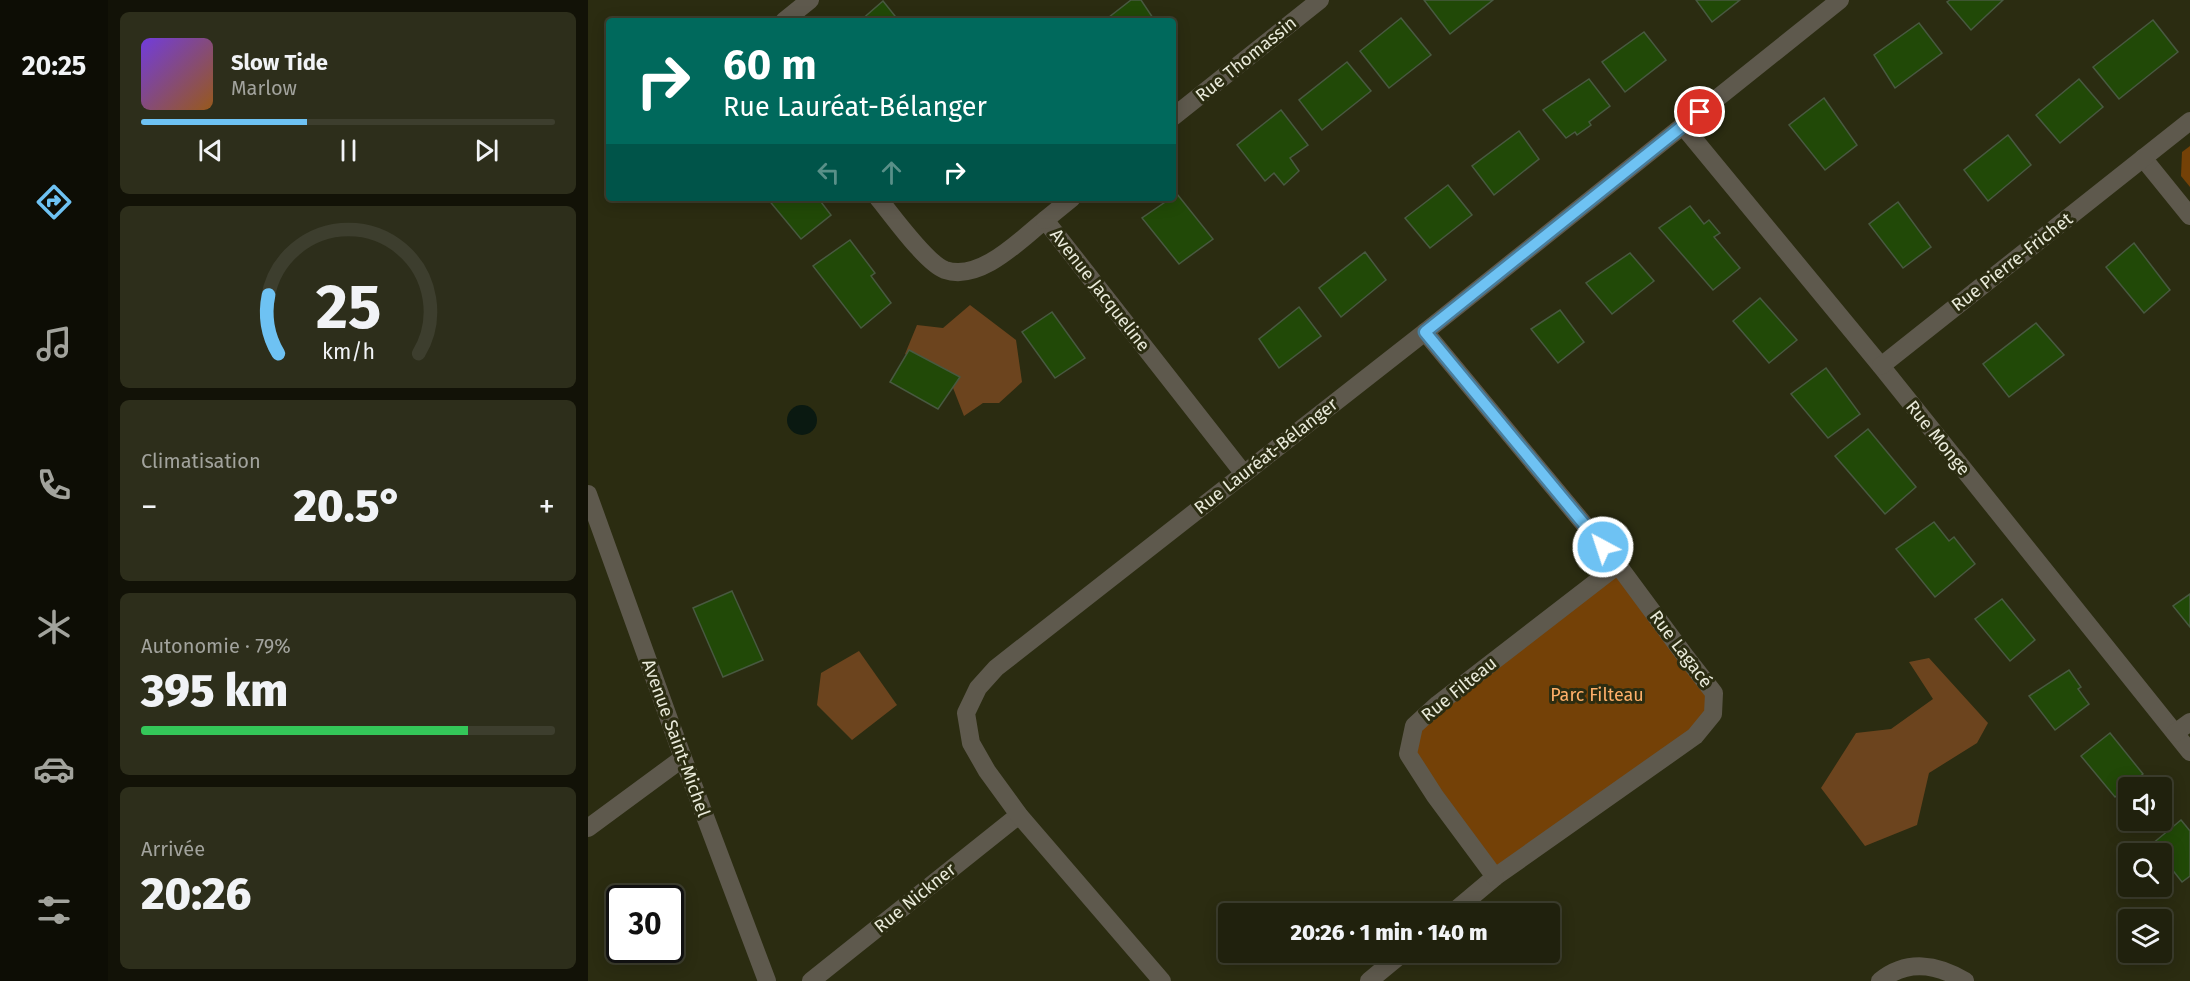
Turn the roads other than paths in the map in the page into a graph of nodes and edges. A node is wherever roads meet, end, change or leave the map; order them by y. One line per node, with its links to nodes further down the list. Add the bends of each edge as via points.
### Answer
1 (810, 0): 4 (street)
2 (1320, 0): 5 (street, Rue Thomassin)
3 (1840, 0): 7 (street, Rue Lauréat-Bélanger)
4 (788, 18)
5 (1176, 115)
6 (2190, 121): 8 (street, Rue Pierre-Frichet)
7 (1683, 126): 13 (street, Rue Lauréat-Bélanger); 14 (street, Rue Monge)
8 (2143, 158): 11 (street); 14 (street, Rue Pierre-Frichet)
9 (881, 201): 12 (street, Avenue Jacqueline, via 926,255 943,269 966,273 1005,253)
10 (1068, 201): 12 (street)
11 (2190, 216)
12 (1044, 220): 15 (street, Avenue Jacqueline)
13 (1425, 332): 15 (street, Rue Lauréat-Bélanger); 17 (street, Rue Lagacé)
14 (1881, 366): 19 (street, Rue Monge)
15 (1244, 474): 22 (street, Rue Lauréat-Bélanger, via 996,668 978,688 966,714 971,743)
16 (588, 494): 21 (street, Avenue Saint-Michel)
17 (1618, 565): 24 (street, Rue Filteau, via 1414,726 1408,754); 24 (street, Rue Lagacé, via 1714,693 1713,714 1695,736)
18 (2190, 722): 19 (street)
19 (2175, 733): 20 (street, Rue Monge)
20 (2190, 752)
21 (683, 758): 23 (street); 27 (street, Avenue Saint-Michel)
22 (1019, 815): 28 (street, Rue Nickner); 29 (street, Rue Lauréat-Bélanger)
23 (588, 828)
24 (1495, 877): 25 (street, Rue Lagacé)
25 (1463, 903)
26 (1391, 963): 30 (street)
27 (767, 981)
28 (811, 981)
29 (1162, 981)
30 (1369, 981)
31 (1880, 981): 32 (street, via 1911,967 1930,966 1947,970)
32 (1965, 981)

